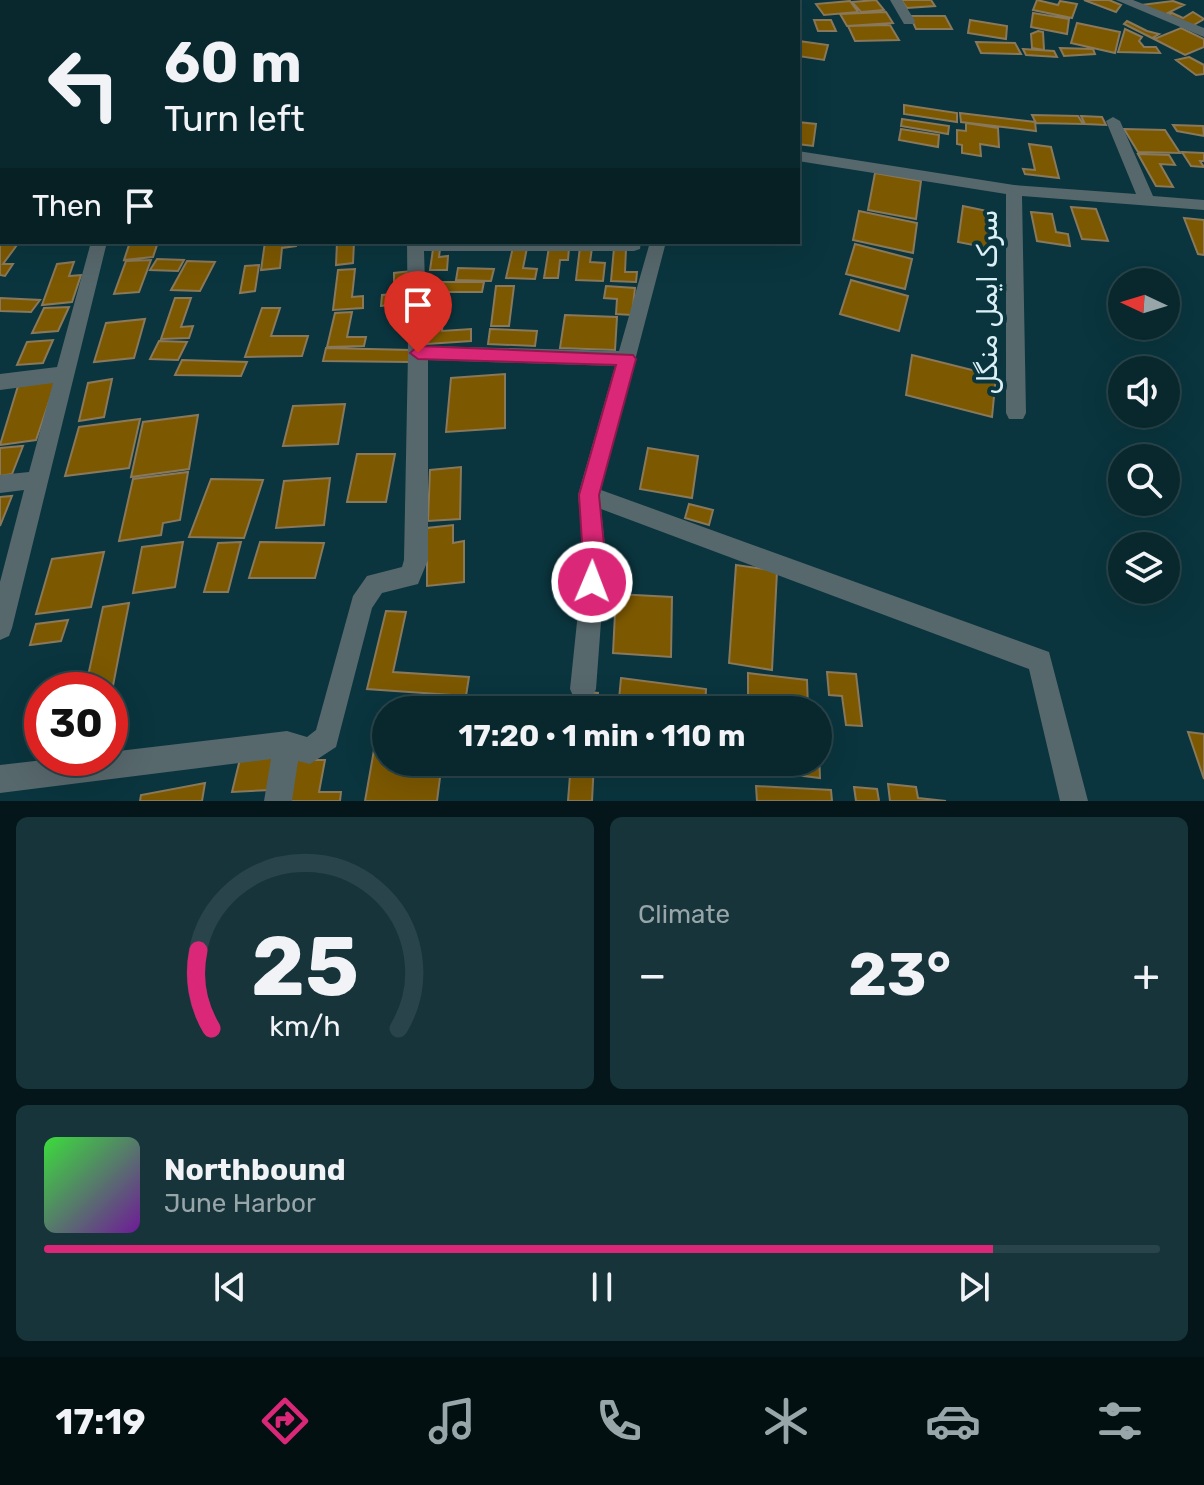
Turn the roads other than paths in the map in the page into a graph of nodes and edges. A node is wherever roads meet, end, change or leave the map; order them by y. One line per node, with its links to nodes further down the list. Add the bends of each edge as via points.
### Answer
1 (896, 0): 3 (street)
2 (1122, 0): 4 (street)
3 (909, 21)
4 (1204, 33)
5 (1113, 121): 8 (street)
6 (800, 156): 7 (street)
7 (1014, 190): 8 (street); 19 (street, سرک ایمل منگل)
8 (1148, 203): 9 (street)
9 (1204, 205)
10 (98, 244): 17 (street)
11 (415, 244): 15 (street)
12 (524, 244): 14 (street)
13 (657, 244): 16 (street)
14 (634, 245)
15 (418, 353): 16 (street); 25 (street, via 416,560 410,576 375,584 361,604 327,738 310,751)
16 (627, 359): 22 (street)
17 (64, 374): 18 (street); 20 (street)
18 (0, 382)
19 (1016, 413)
20 (35, 480): 21 (street); 23 (street)
21 (0, 484)
22 (589, 495): 24 (street, via 595,555); 28 (street, via 1040,661)
23 (0, 628)
24 (583, 689)
25 (287, 744): 26 (street); 27 (street)
26 (0, 779)
27 (278, 801)
28 (1074, 801)

